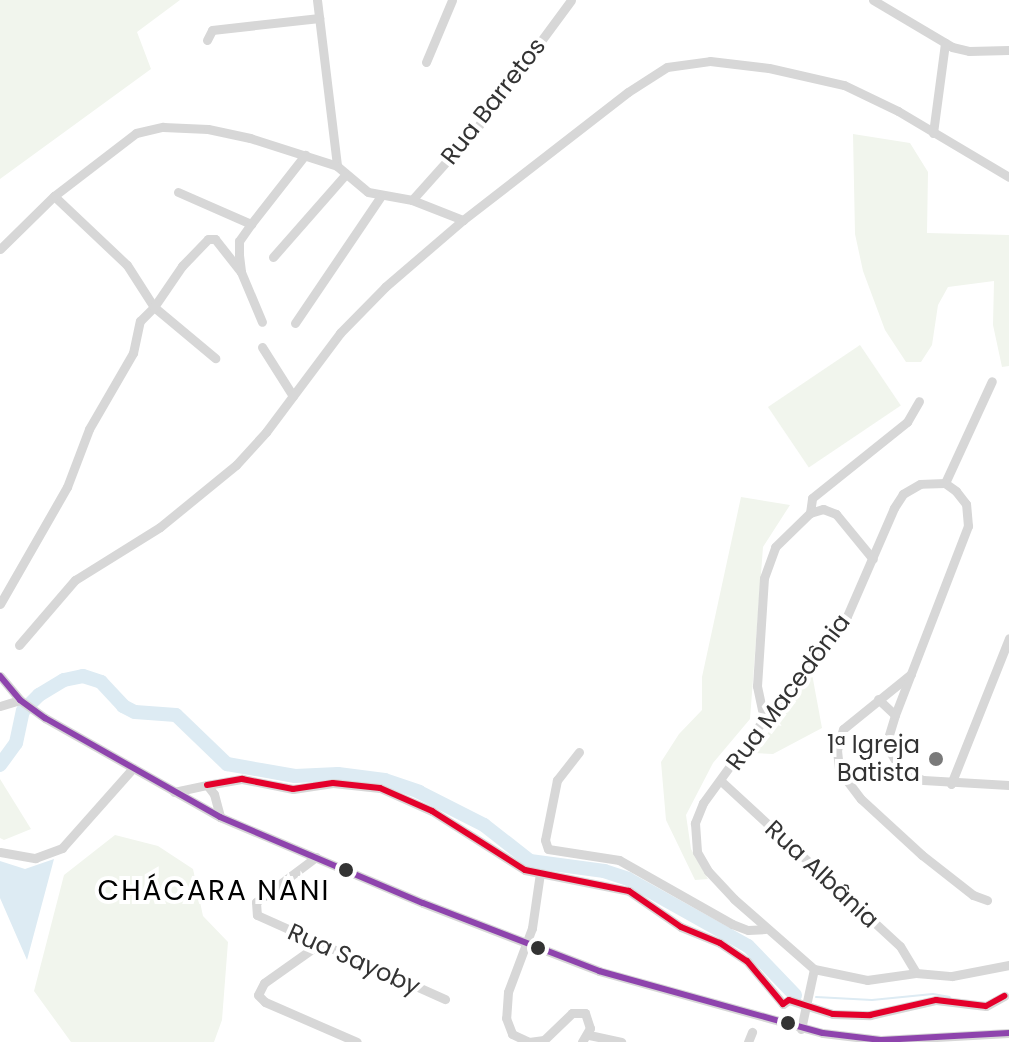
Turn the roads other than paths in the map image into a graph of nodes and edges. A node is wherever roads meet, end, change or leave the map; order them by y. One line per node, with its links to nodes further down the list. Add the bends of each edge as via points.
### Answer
1 (317, 0): 5 (street)
2 (452, 0): 9 (street)
3 (571, 0): 18 (street, Rua Barretos, via 479,125)
4 (873, 0): 7 (street)
5 (319, 18): 6 (street, via 212,30); 12 (street)
6 (207, 40)
7 (945, 43): 8 (street, via 969,51); 10 (street)
8 (1009, 50)
9 (426, 62)
10 (933, 133): 14 (street); 19 (street, via 844,85 748,65 688,62 647,77)
11 (305, 155): 12 (street); 16 (street, via 208,129 163,127 128,136); 20 (street)
12 (337, 166): 13 (street)
13 (345, 175): 17 (street); 22 (street)
14 (1009, 177)
15 (178, 192): 20 (street)
16 (54, 196): 21 (street); 24 (street, via 127,265)
17 (381, 196): 18 (street); 26 (street)
18 (412, 200): 19 (street)
19 (463, 220): 30 (street, via 365,306)
20 (251, 224): 23 (street, via 239,241)
21 (0, 249)
22 (273, 257)
23 (241, 272): 24 (street, via 215,239 208,239); 25 (street)
24 (154, 307): 28 (street); 35 (street, via 140,321 133,353 89,429 67,487)
25 (262, 322)
26 (295, 323)
27 (262, 347): 30 (street)
28 (215, 358)
29 (992, 381): 32 (street)
30 (293, 396): 37 (street, via 236,465 160,527 75,580)
31 (919, 401): 33 (street, via 907,422 812,498)
32 (945, 483): 34 (street, Rua Macedônia, via 920,484 903,494); 38 (street, via 966,504 968,526)
33 (810, 513): 34 (street, via 823,509 836,514); 44 (street, via 775,547 766,566 757,686)
34 (873, 559): 44 (street, Rua Macedônia, via 847,616)
35 (0, 604)
36 (1009, 638): 48 (street)
37 (19, 645)
38 (911, 674): 40 (street); 43 (street)
39 (0, 676): 41 (street)
40 (878, 699): 43 (street); 56 (street, via 843,729 839,770 861,799 922,855)
41 (24, 702): 42 (street); 46 (street)
42 (0, 706)
43 (895, 715): 48 (street, via 889,750 901,770)
44 (764, 719): 47 (street, Rua Macedônia)
45 (579, 752): 57 (street, via 557,780 545,840 548,849 619,860 723,920 748,930)
46 (133, 768): 51 (street); 53 (street, via 62,848 35,858)
47 (721, 781): 57 (street, Rua Macedônia, via 698,813 697,852 717,882); 62 (street, Rua Albânia, via 900,946)
48 (951, 784): 50 (street)
49 (207, 785): 51 (street); 52 (street); 55 (street, via 242,779 293,789 333,783 380,788 432,811 525,870)
50 (1009, 785)
51 (174, 792): 52 (street)
52 (220, 817): 54 (street)
53 (0, 852)
54 (316, 857): 58 (street, Rua Sayoby, via 254,908 262,918); 59 (street)
55 (540, 873): 59 (street); 65 (street, via 629,891 681,927 747,961 783,1004 789,1000)
56 (987, 900)
57 (765, 929): 61 (street, Rua Macedônia)
58 (319, 944): 64 (street, Rua Sayoby); 70 (street, via 264,983 258,995)
59 (528, 945): 66 (street, via 624,979); 68 (street, via 504,1007 512,1034 529,1042 544,1040 580,1011 588,1015)
60 (1009, 965): 62 (street, Rua Macedônia, via 952,976)
61 (814, 969): 62 (street, Rua Macedônia, via 867,980); 65 (street)
62 (916, 973)
63 (1004, 996): 65 (street, via 986,1006 936,1000 883,1014 833,1014)
64 (445, 999)
65 (805, 1005): 66 (street)
66 (801, 1029): 69 (street, via 872,1039)
67 (1009, 1033): 69 (street)
68 (585, 1038): 72 (street)
69 (973, 1038)
70 (339, 1039): 71 (street)
71 (357, 1042)
72 (621, 1042)

